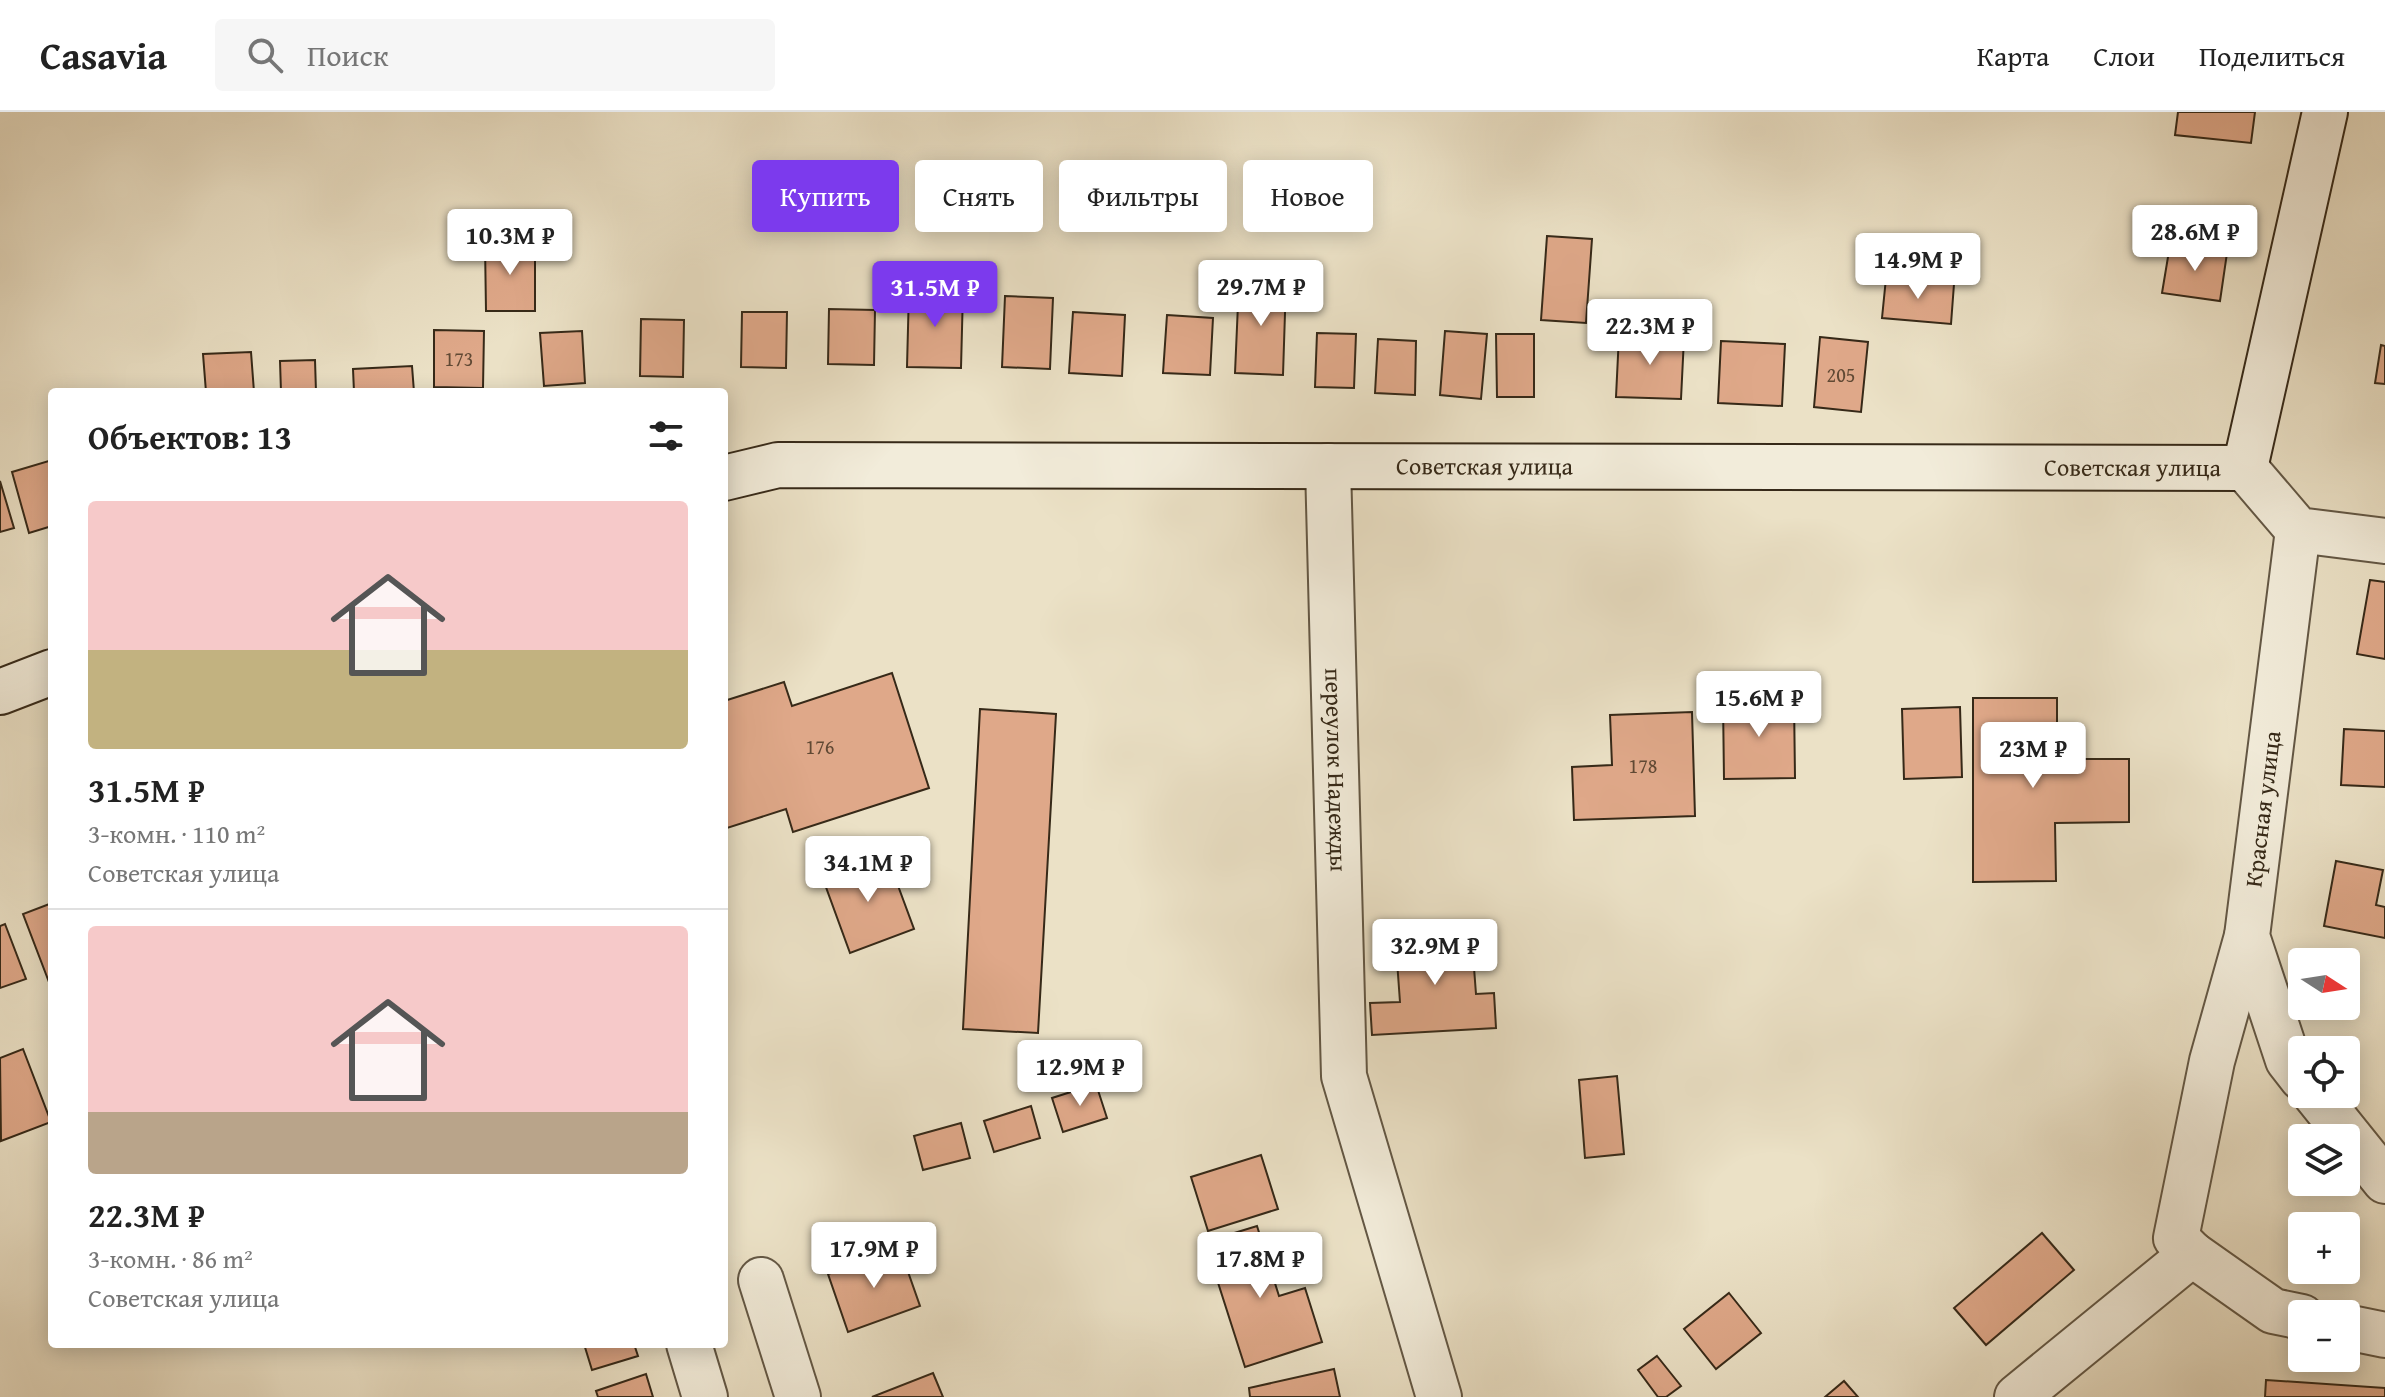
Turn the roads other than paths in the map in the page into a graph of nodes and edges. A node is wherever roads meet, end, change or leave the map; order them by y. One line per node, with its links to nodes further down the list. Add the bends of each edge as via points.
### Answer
1 (2325, 112): 3 (street)
2 (1328, 466): 3 (street, Советская улица); 4 (street, Советская улица, via 778,465); 21 (street, переулок Надежды, via 1344,1076)
3 (2245, 468): 5 (street)
4 (728, 477)
5 (2298, 530): 6 (street); 9 (street, Красная улица)
6 (2385, 541)
7 (48, 674): 8 (street)
8 (0, 692)
9 (2247, 936): 10 (street, Красная улица); 13 (street, via 2212,1061 2176,1238)
10 (2288, 1060)
11 (2326, 1108): 12 (street)
12 (2385, 1181)
13 (2192, 1254): 15 (street, via 2273,1311); 22 (street)
14 (761, 1280): 20 (street)
15 (2288, 1314)
16 (2360, 1330): 17 (street)
17 (2385, 1335)
18 (690, 1348): 19 (street)
19 (705, 1397)
20 (798, 1397)
21 (1439, 1397)
22 (2017, 1397)

